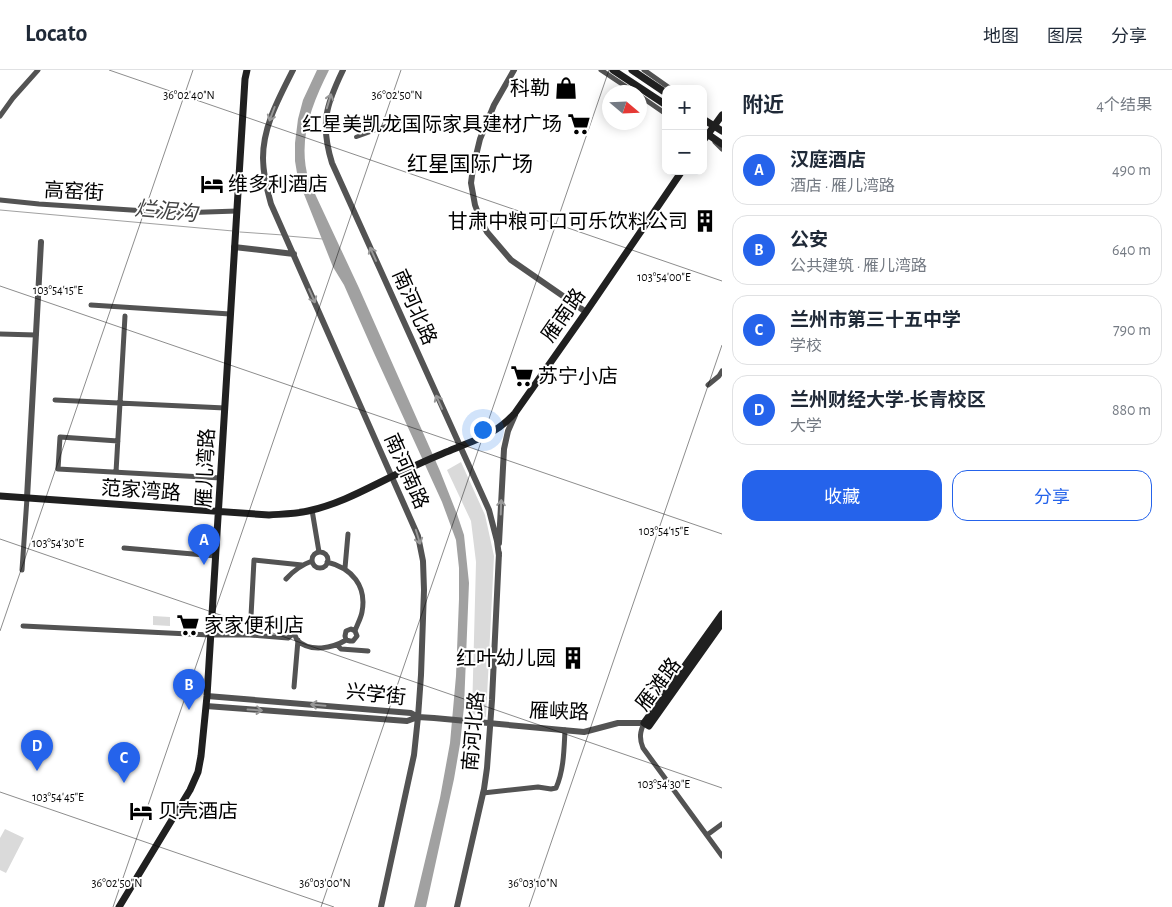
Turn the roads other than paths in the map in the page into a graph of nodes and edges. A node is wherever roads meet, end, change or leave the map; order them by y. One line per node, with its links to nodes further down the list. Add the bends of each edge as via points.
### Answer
1 (38, 70): 17 (street)
2 (247, 70): 31 (main road, 雁儿湾路)
3 (292, 70): 34 (street, 南河南路, one-way to 34, via 272,113 263,158 271,204)
4 (342, 70): 48 (street, 南河北路, one-way to 4, via 330,158 326,112)
5 (514, 70): 36 (street, via 480,139 472,168 475,205 487,232 511,260)
6 (601, 70): 10 (street)
7 (613, 70): 14 (main road)
8 (632, 70): 12 (main road)
9 (644, 70): 11 (street)
10 (624, 85)
11 (666, 85)
12 (662, 90)
13 (647, 101): 15 (street)
14 (662, 103)
15 (662, 111)
16 (722, 115): 21 (main road)
17 (0, 116)
18 (406, 119): 26 (street)
19 (707, 119): 21 (street)
20 (707, 122): 21 (main road)
21 (714, 126): 22 (main road); 23 (main road)
22 (722, 130)
23 (707, 131)
24 (707, 134): 27 (main road)
25 (707, 135): 28 (street)
26 (356, 137)
27 (722, 144)
28 (722, 149)
29 (679, 175): 36 (main road, 雁南路)
30 (0, 200): 31 (street, 高窑街, via 177,213)
31 (237, 211): 33 (main road, 雁儿湾路)
32 (41, 242): 40 (street)
33 (235, 245): 34 (street); 37 (main road, 雁儿湾路)
34 (293, 253): 51 (street, 南河南路, one-way to 51)
35 (92, 305): 37 (street)
36 (586, 312): 46 (main road, 雁南路)
37 (230, 314): 45 (main road, 雁儿湾路)
38 (125, 316): 44 (street)
39 (0, 334): 40 (street)
40 (36, 336): 54 (street)
41 (722, 371): 42 (street)
42 (708, 386)
43 (55, 400): 44 (street)
44 (120, 403): 45 (street); 47 (street)
45 (225, 408): 52 (main road, 雁儿湾路)
46 (518, 409): 48 (main road, 雁南路, via 494,432); 61 (street, 南河北路, one-way to 46, via 504,449)
47 (118, 441): 50 (street); 50 (street, via 60,437 58,469)
48 (460, 446): 49 (main road, 雁南路); 61 (street, 南河北路, via 489,510)
49 (408, 469): 51 (main road, 范家湾路)
50 (116, 472): 52 (street)
51 (392, 476): 55 (main road, 范家湾路, via 349,498); 81 (street, 南河南路, one-way to 81, via 418,536 423,561)
52 (220, 478): 56 (main road, 雁儿湾路)
53 (0, 496): 54 (main road, 范家湾路)
54 (27, 498): 56 (main road, 范家湾路); 66 (street)
55 (312, 510): 56 (main road, 范家湾路, via 269,515); 59 (street)
56 (218, 511): 60 (main road, 雁儿湾路)
57 (348, 534): 65 (street)
58 (124, 548): 60 (street)
59 (319, 552): 62 (street); 63 (street, via 325,554)
60 (216, 556): 72 (main road, 雁儿湾路)
61 (499, 556): 82 (street, 南河北路)
62 (312, 562): 63 (street, via 318,567); 64 (street)
63 (327, 562): 65 (street)
64 (302, 565): 67 (street); 73 (street, via 254,560)
65 (345, 568): 71 (street, via 363,593 362,613)
66 (22, 570)
67 (286, 579)
68 (722, 614): 83 (main road, 雁滩路)
69 (23, 626): 72 (street)
70 (721, 626): 83 (main road, 雁滩路, via 650,726)
71 (355, 631): 75 (street, via 355,640); 75 (street, via 346,631)
72 (210, 635): 73 (street); 79 (main road, 雁儿湾路)
73 (250, 635): 74 (street, via 288,638 294,632)
74 (298, 640): 76 (street, via 318,648); 78 (street)
75 (346, 640): 76 (street)
76 (337, 645): 77 (street, via 341,649)
77 (368, 650)
78 (294, 687)
79 (207, 696): 80 (main road, 雁儿湾路); 81 (street, 兴学街, one-way to 79, via 411,713)
80 (206, 706): 81 (street, 兴学街, one-way to 81, via 407,721); 89 (main road, 雁儿湾路, via 198,772)
81 (418, 717): 82 (street, 雁峡路); 90 (street, 南河南路, via 414,755)
82 (491, 723): 84 (street, 雁峡路); 85 (street, 南河北路)
83 (644, 723): 84 (street, 雁峡路, via 618,723 584,732); 87 (street, via 640,732 643,748)
84 (565, 730): 85 (street, via 556,788)
85 (483, 793): 91 (street, 南河北路)
86 (722, 824): 87 (street)
87 (707, 835): 88 (street)
88 (722, 856)
89 (119, 907)
90 (381, 907)
91 (457, 907)

